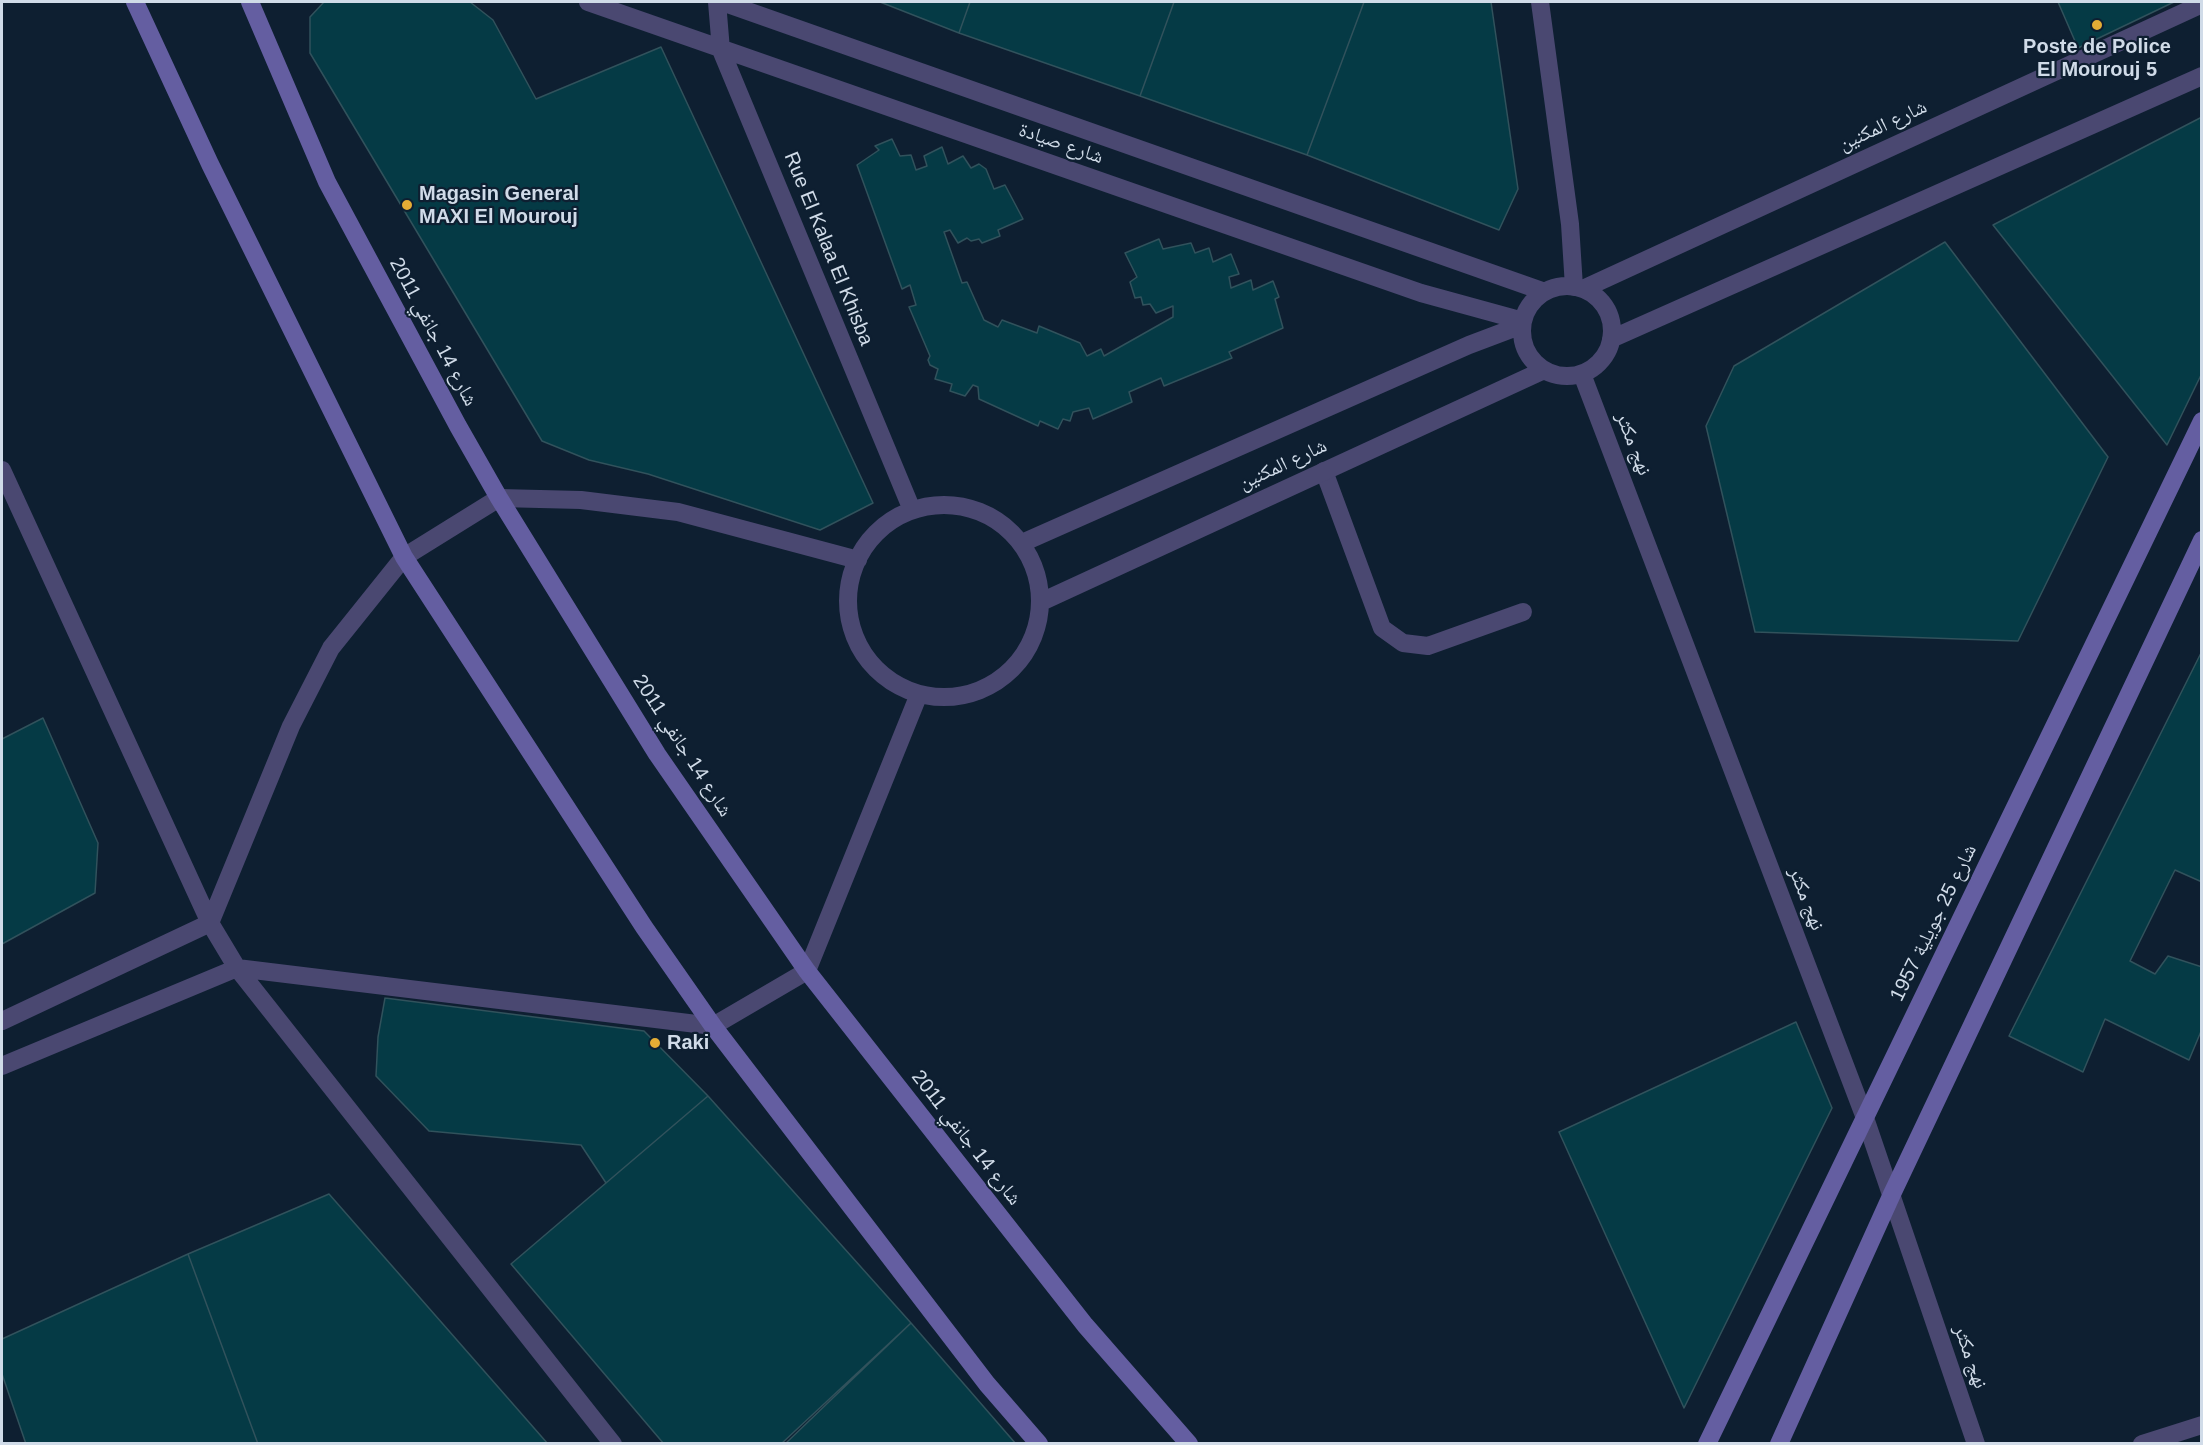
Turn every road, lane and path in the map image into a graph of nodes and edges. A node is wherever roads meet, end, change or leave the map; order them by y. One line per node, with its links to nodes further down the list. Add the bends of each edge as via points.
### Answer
1 (135, 2): 23 (street, via 210,164)
2 (250, 2): 19 (street, شارع 14 جانفي 2011, via 327,182)
3 (588, 2): 8 (street, شارع صيادة)
4 (717, 2): 8 (street, Rue El Kalaa El Khisba)
5 (722, 2): 11 (street, شارع صيادة)
6 (1540, 2): 10 (street)
7 (2202, 4): 10 (street, شارع المكنين)
8 (721, 50): 12 (street, شارع صيادة, via 1421,293); 20 (street, Rue El Kalaa El Khisba)
9 (2202, 76): 13 (street)
10 (1579, 288): 11 (street, via 1559,287); 13 (street, via 1602,303 1608,314)
11 (1545, 292): 12 (street, via 1531,304)
12 (1523, 323): 14 (street, via 1526,351); 22 (street, شارع المكنين)
13 (1611, 339): 15 (street, via 1601,360)
14 (1544, 370): 15 (street, via 1569,377); 18 (street, شارع المكنين)
15 (1582, 374): 34 (street, نهج مكثر)
16 (2202, 421): 34 (street, شارع 25 جويلية 1957)
17 (2, 470): 28 (street)
18 (1324, 471): 25 (street, شارع المكنين); 26 (street, via 1382,628 1403,643 1428,646)
19 (499, 498): 23 (street); 24 (street, via 581,500 678,512); 30 (street, شارع 14 جانفي 2011, via 657,754)
20 (912, 510): 22 (street, via 942,504 973,508 1000,522); 24 (street, via 885,524)
21 (2202, 540): 35 (street)
22 (1022, 543): 25 (street, via 1036,571)
23 (404, 557): 28 (street, via 331,648 291,726); 32 (street, via 644,927)
24 (858, 560): 27 (street, via 849,579 848,612 856,644 875,670 902,689)
25 (1041, 602): 27 (street, via 1036,632 1020,661 996,684 966,696 933,698)
26 (1523, 612)
27 (919, 694): 30 (street)
28 (210, 923): 29 (street); 31 (street)
29 (237, 968): 32 (street); 33 (street); 37 (street)
30 (807, 971): 32 (street); 39 (street, شارع 14 جانفي 2011, via 1085,1325)
31 (2, 1021)
32 (713, 1026): 38 (street, via 987,1384)
33 (2, 1066)
34 (1865, 1118): 35 (street, نهج مكثر); 40 (street, شارع 25 جويلية 1957)
35 (1892, 1194): 41 (street); 42 (street, نهج مكثر)
36 (2202, 1425): 43 (street)
37 (613, 1443)
38 (1039, 1443)
39 (1189, 1443)
40 (1707, 1443)
41 (1779, 1443)
42 (1976, 1443)
43 (2142, 1443)

